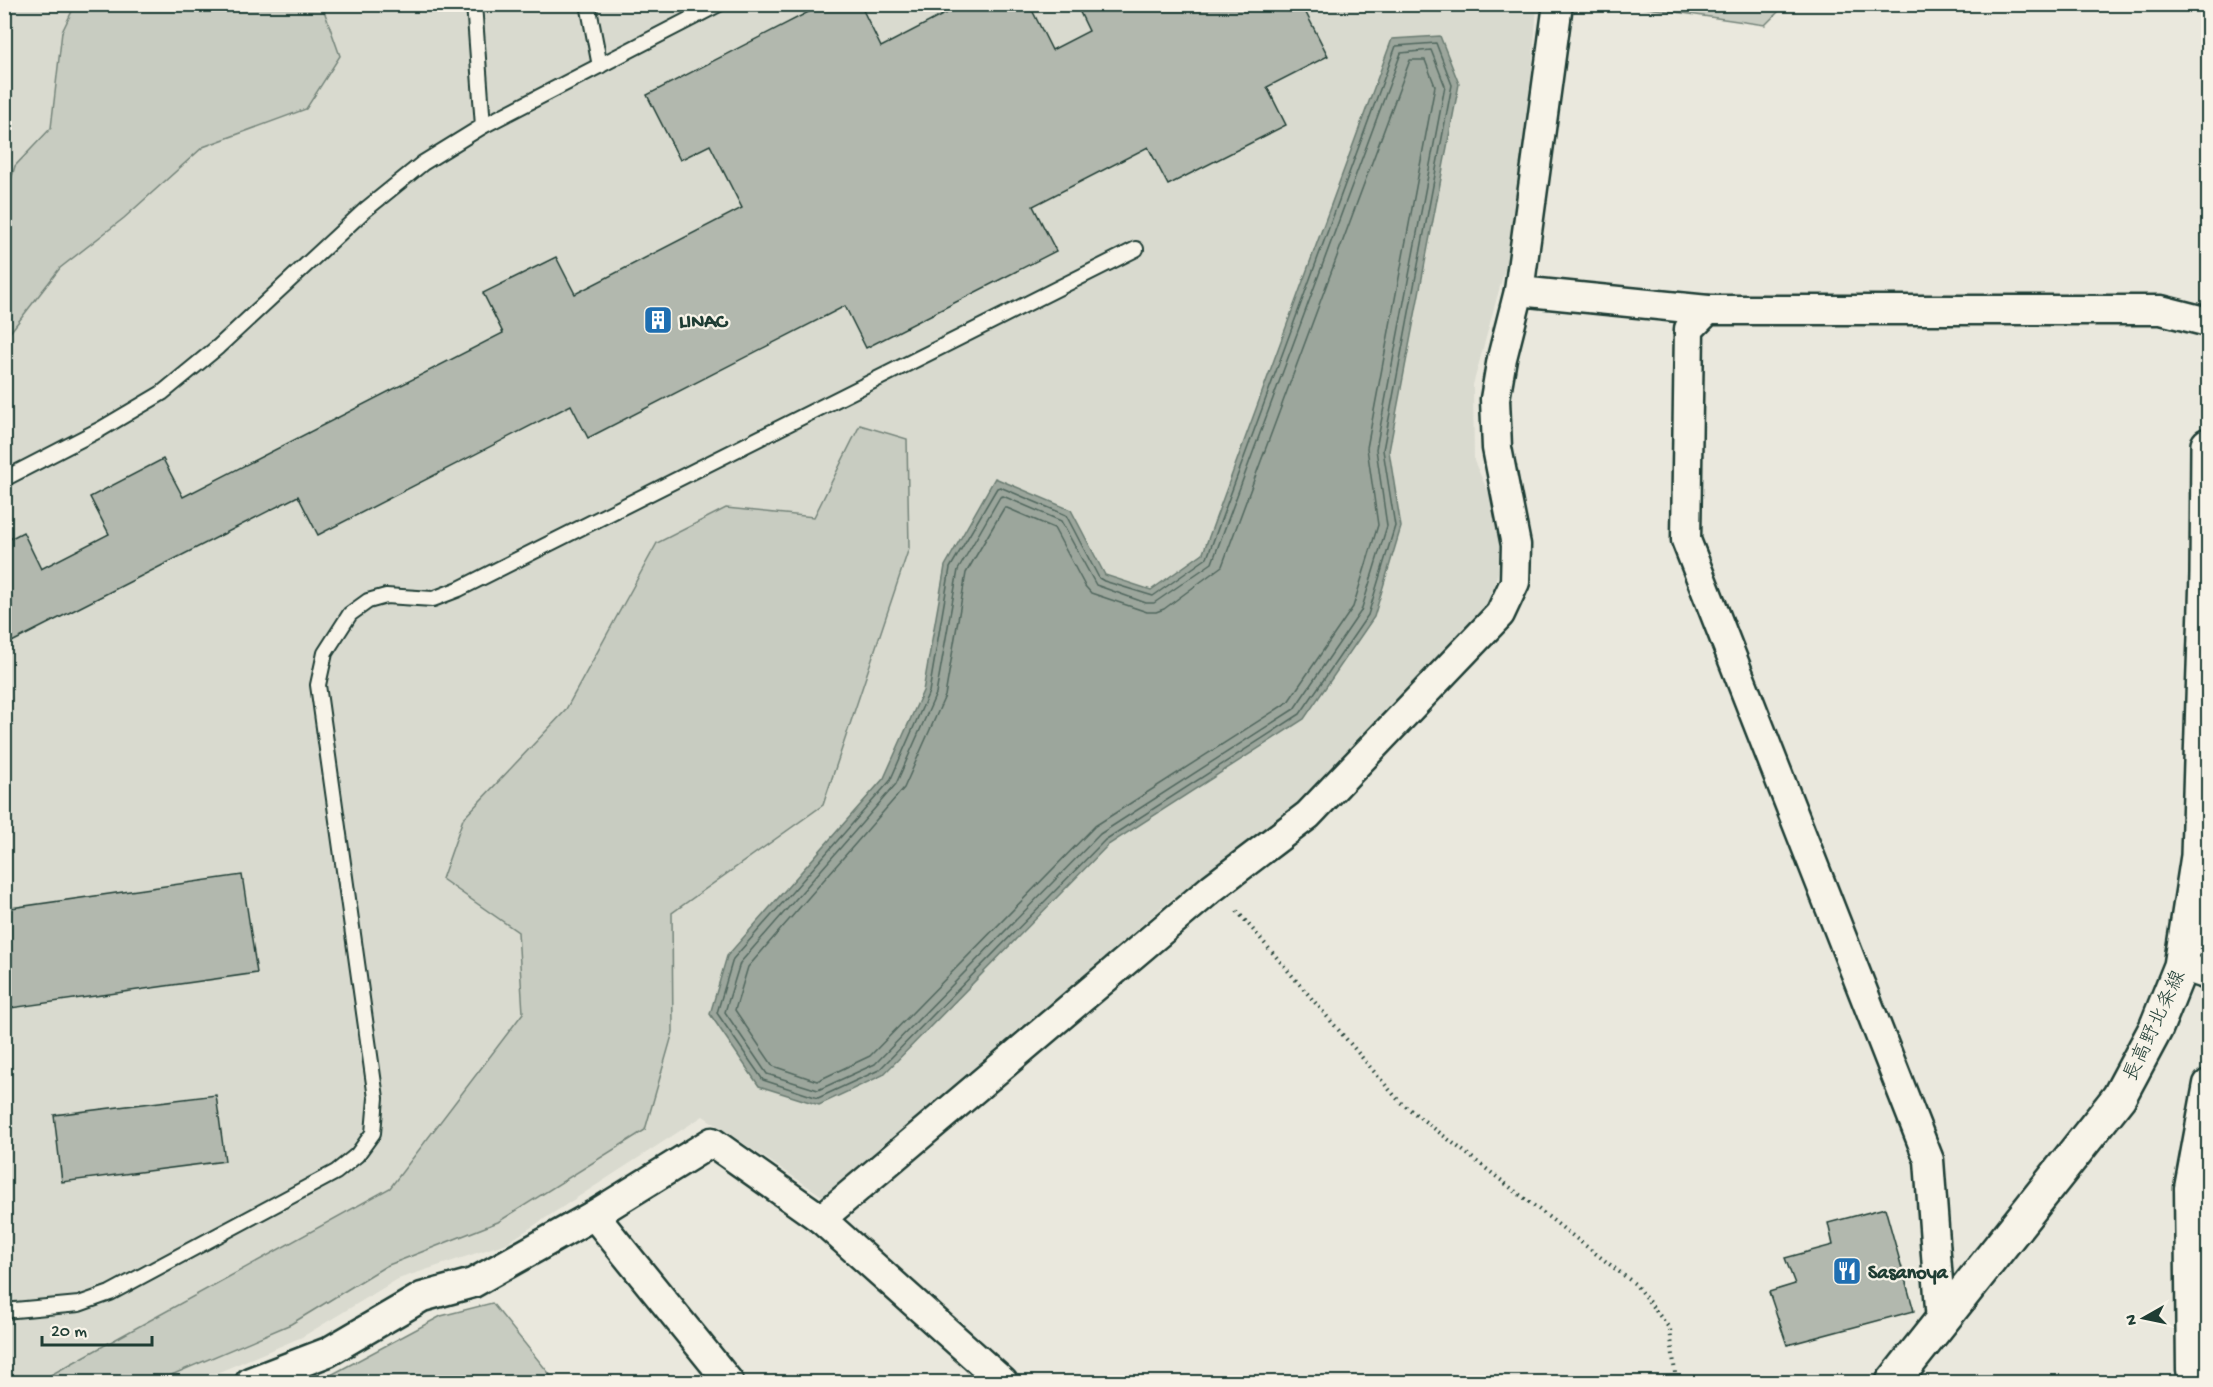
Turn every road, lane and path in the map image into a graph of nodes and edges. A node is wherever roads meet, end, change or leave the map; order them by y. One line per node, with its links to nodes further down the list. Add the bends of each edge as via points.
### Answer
1 (474, 4): 6 (lane)
2 (588, 4): 5 (lane)
3 (1558, 4): 8 (street)
4 (716, 5): 5 (lane)
5 (600, 66): 6 (lane)
6 (483, 126): 12 (lane, via 423,163 365,210 218,347 162,393)
7 (1136, 249): 18 (lane, via 459,589 432,599 386,596 368,601 350,614 325,653 318,685 376,1098 373,1133 357,1155 336,1172 110,1293 79,1304)
8 (1519, 291): 9 (street); 13 (street, via 1495,399 1497,448 1516,545 1515,582 1500,614 1308,815)
9 (1708, 310): 10 (street, via 2161,310); 19 (street, via 1689,329 1686,540 1929,1160)
10 (2208, 322)
11 (2208, 445): 14 (main road, 長高野北条線)
12 (4, 479)
13 (1212, 888): 17 (street); 23 (path, via 1239,913 1400,1102 1635,1284 1670,1329)
14 (2195, 971): 19 (main road, 長高野北条線, via 2156,1028 2119,1097)
15 (2208, 1084): 25 (street, via 2189,1188)
16 (594, 1215): 17 (street, via 712,1142); 20 (street, via 474,1283 422,1297 328,1352); 21 (street)
17 (821, 1219): 22 (street)
18 (4, 1311)
19 (1941, 1322): 24 (main road, 長高野北条線)
20 (250, 1383)
21 (729, 1383)
22 (1003, 1383)
23 (1676, 1383)
24 (1893, 1383)
25 (2193, 1383)

